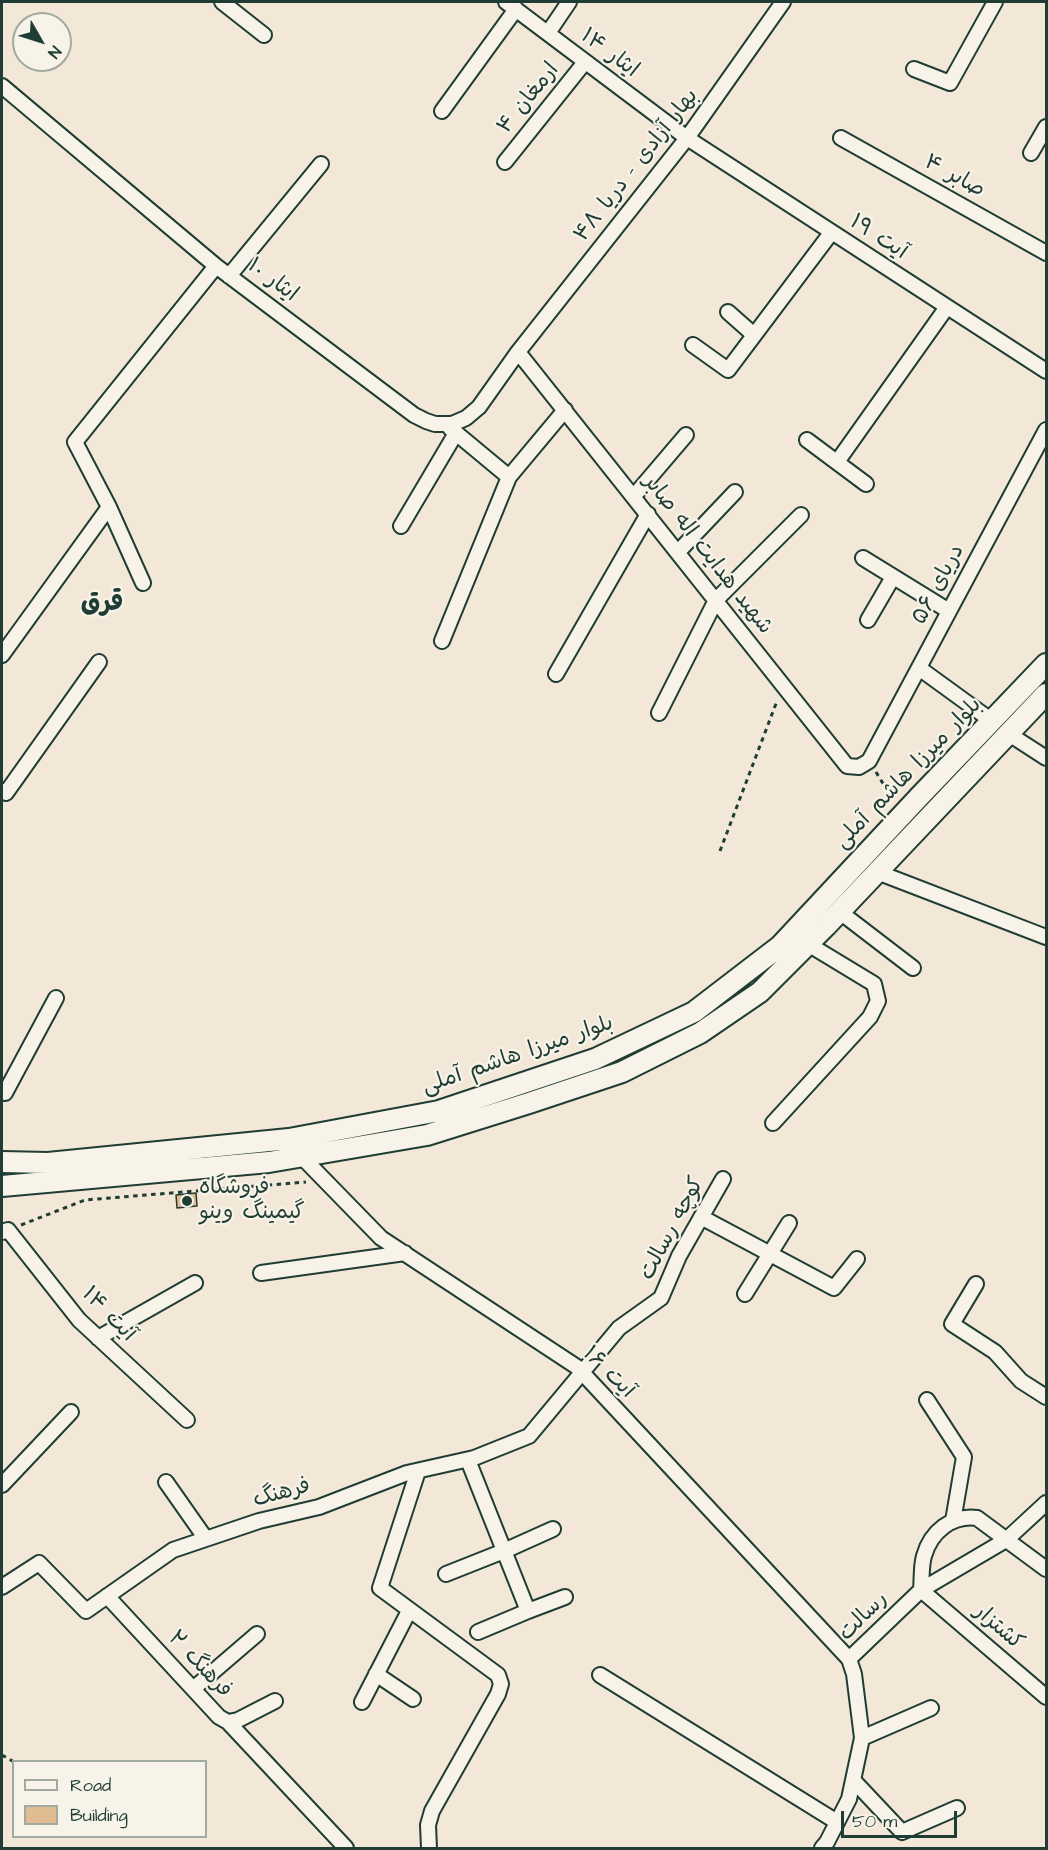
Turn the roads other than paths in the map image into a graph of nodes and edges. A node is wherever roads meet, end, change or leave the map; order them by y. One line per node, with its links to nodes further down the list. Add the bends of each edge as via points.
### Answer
1 (222, 2): 7 (street)
2 (569, 2): 6 (street)
3 (783, 2): 13 (street, بهار آزادی - دریا ۴۸)
4 (995, 2): 9 (street, via 950,83)
5 (511, 5): 6 (street, ایثار ۱۴); 11 (street)
6 (548, 33): 8 (street, ایثار ۱۴)
7 (264, 35)
8 (585, 62): 13 (street, ایثار ۱۴); 16 (street, ارمغان ۴)
9 (914, 69)
10 (2, 86): 20 (street, ایثار ۱۰)
11 (442, 111)
12 (1047, 127): 15 (street)
13 (687, 138): 18 (street, آیت ۱۹); 26 (street, بهار آزادی - دریا ۴۸)
14 (841, 138): 19 (street, صابر ۴)
15 (1031, 153)
16 (505, 162)
17 (321, 164): 21 (street)
18 (831, 233): 22 (street, آیت ۱۹); 24 (street)
19 (1047, 253)
20 (216, 266): 21 (street, ایثار ۱۰); 38 (street, via 75,442)
21 (229, 276): 29 (street, ایثار ۱۰, via 414,415)
22 (946, 307): 27 (street, آیت ۱۹); 33 (street)
23 (728, 312): 24 (street)
24 (754, 335): 25 (street, via 728,370)
25 (693, 345)
26 (518, 352): 28 (street, شهید هدایت اله صابر); 29 (street, via 479,407)
27 (1047, 371)
28 (565, 410): 34 (street); 37 (street, شهید هدایت اله صابر)
29 (451, 429): 34 (street); 41 (street)
30 (1047, 430): 47 (street, دریای ۵۶)
31 (686, 435): 37 (street)
32 (807, 440): 33 (street)
33 (837, 462): 35 (street)
34 (509, 477): 49 (street)
35 (866, 484)
36 (735, 492): 42 (street)
37 (634, 496): 39 (street, شهید هدایت اله صابر)
38 (110, 507): 45 (street); 50 (street)
39 (648, 514): 42 (street, شهید هدایت اله صابر); 54 (street)
40 (801, 515): 46 (street)
41 (401, 526)
42 (678, 552): 46 (street, شهید هدایت اله صابر)
43 (863, 558): 44 (street)
44 (894, 577): 47 (street); 48 (street)
45 (143, 583)
46 (716, 600): 56 (street); 60 (street, شهید هدایت اله صابر, via 847,766 859,767)
47 (949, 611): 53 (street, دریای ۵۶)
48 (868, 620)
49 (442, 641)
50 (2, 655)
51 (99, 662): 61 (street, via 6,793)
52 (1047, 664): 57 (main road, بلوار میرزا هاشم آملی)
53 (919, 668): 57 (street); 60 (street, دریای ۵۶)
54 (556, 674)
55 (1047, 694): 58 (main road, بلوار میرزا هاشم آملی)
56 (659, 713)
57 (992, 721): 62 (main road, بلوار میرزا هاشم آملی)
58 (1009, 734): 59 (street); 63 (main road, بلوار میرزا هاشم آملی)
59 (1047, 758)
60 (869, 761)
61 (2, 790)
62 (905, 812): 63 (main road); 64 (main road, بلوار میرزا هاشم آملی)
63 (921, 826): 65 (main road, بلوار میرزا هاشم آملی)
64 (883, 835): 65 (main road, via 893,839); 74 (main road, بلوار میرزا هاشم آملی, via 780,946 694,1012 595,1059 439,1111 289,1139)
65 (896, 853): 66 (main road, بلوار میرزا هاشم آملی)
66 (877, 872): 67 (main road, بلوار میرزا هاشم آملی); 68 (street)
67 (840, 912): 69 (main road, بلوار میرزا هاشم آملی); 70 (street)
68 (1047, 937)
69 (808, 944): 73 (street, via 874,984 878,1002 870,1017); 75 (main road, بلوار میرزا هاشم آملی, via 760,992 708,1028 622,1072 427,1135)
70 (913, 968)
71 (56, 998): 72 (street)
72 (2, 1091)
73 (773, 1123)
74 (170, 1151): 76 (main road, بلوار میرزا هاشم آملی, via 48,1163); 77 (main road)
75 (302, 1157): 77 (main road, بلوار میرزا هاشم آملی); 83 (street, آیت ۱۶, via 381,1238)
76 (2, 1162)
77 (171, 1171): 79 (main road, بلوار میرزا هاشم آملی)
78 (723, 1179): 80 (street, کوچه رسالت)
79 (2, 1186)
80 (701, 1217): 84 (street); 91 (street, کوچه رسالت, via 661,1298 620,1328)
81 (789, 1223): 84 (street)
82 (5, 1231): 90 (street, آيت ۱۴)
83 (405, 1253): 86 (street); 91 (street, آیت ۱۶)
84 (770, 1254): 85 (street, via 834,1288); 89 (street)
85 (857, 1259)
86 (261, 1273)
87 (195, 1283): 90 (street)
88 (976, 1284): 92 (street, via 952,1324 995,1352 1021,1381)
89 (745, 1294)
90 (98, 1338): 95 (street, آيت ۱۴)
91 (582, 1373): 96 (street, فرهنگ, via 529,1436); 116 (street, آیت ۱۶)
92 (1047, 1397)
93 (927, 1400): 101 (street, via 964,1457)
94 (71, 1412): 99 (street)
95 (186, 1420)
96 (468, 1460): 97 (street, فرهنگ); 105 (street)
97 (418, 1471): 103 (street, فرهنگ, via 319,1507); 112 (street, via 380,1588)
98 (166, 1482): 103 (street)
99 (2, 1485)
100 (1047, 1503): 104 (street)
101 (953, 1521): 104 (street, via 977,1518); 109 (street, رسالت, via 943,1526 930,1542 924,1556)
102 (553, 1529): 105 (street)
103 (206, 1539): 110 (street, فرهنگ, via 173,1550)
104 (1006, 1540): 106 (street); 109 (street)
105 (504, 1551): 107 (street); 113 (street)
106 (1047, 1569)
107 (446, 1574)
108 (2, 1587): 110 (street, فرهنگ, via 39,1563 86,1611)
109 (921, 1590): 116 (street, رسالت); 120 (street, کشتزار)
110 (107, 1596): 119 (street, فرهنگ ۲)
111 (566, 1598): 113 (street)
112 (409, 1611): 117 (street); 132 (street, via 498,1675 501,1684 432,1811)
113 (528, 1611): 114 (street)
114 (478, 1632)
115 (257, 1634): 119 (street)
116 (849, 1659): 126 (street, رسالت)
117 (376, 1674): 121 (street); 123 (street)
118 (600, 1676): 129 (street)
119 (193, 1689): 125 (street, فرهنگ ۲)
120 (1047, 1697)
121 (413, 1699)
122 (275, 1701): 125 (street, فرهنگ ۲)
123 (362, 1702)
124 (931, 1708): 126 (street)
125 (228, 1722): 131 (street)
126 (862, 1738): 127 (street, رسالت)
127 (854, 1781): 128 (street, via 903,1832); 129 (street, رسالت)
128 (957, 1808)
129 (837, 1822): 130 (street, رسالت)
130 (828, 1846)
131 (346, 1848)
132 (429, 1848)

